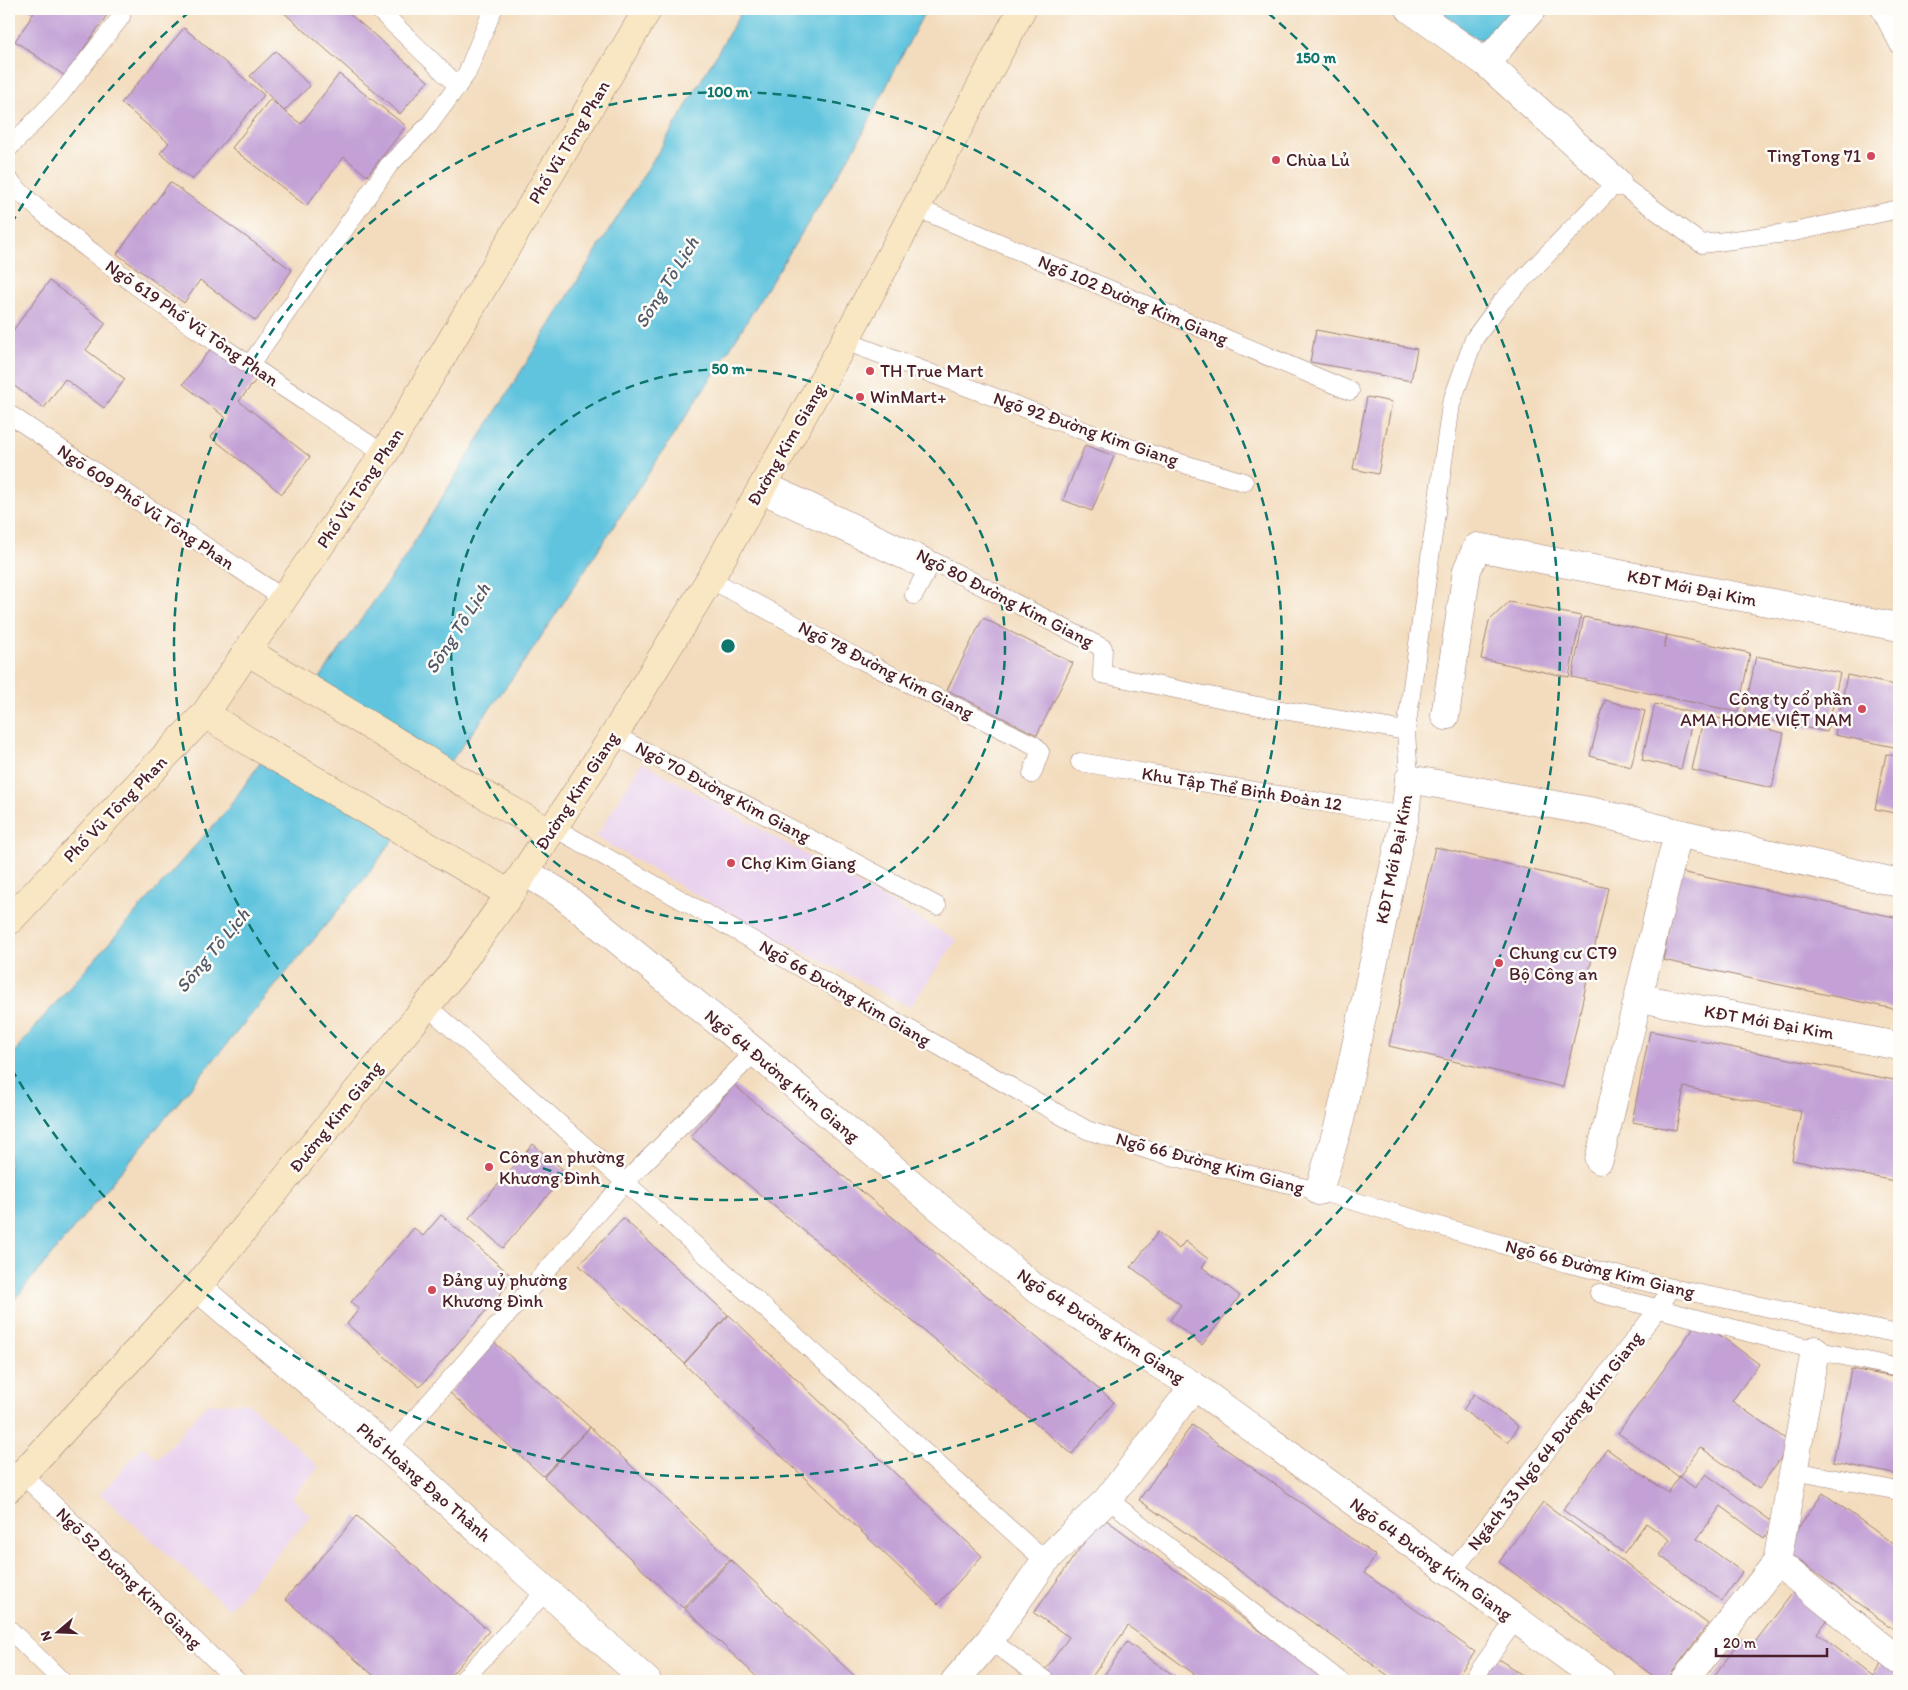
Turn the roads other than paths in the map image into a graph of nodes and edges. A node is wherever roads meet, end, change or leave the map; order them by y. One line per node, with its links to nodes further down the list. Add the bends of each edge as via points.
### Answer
1 (378, 9): 11 (lane)
2 (493, 9): 11 (lane, via 467,73)
3 (648, 9): 21 (main road, Phố Vũ Tông Phan)
4 (1022, 9): 15 (main road, Đường Kim Giang)
5 (1410, 9): 10 (street)
6 (1532, 9): 10 (street)
7 (1880, 9): 9 (lane)
8 (121, 17): 12 (lane, via 60,95)
9 (1899, 45)
10 (1486, 63): 14 (street)
11 (458, 86): 18 (lane, via 429,125 389,166)
12 (9, 148)
13 (9, 180): 18 (lane, Ngõ 619 Phố Vũ Tông Phan, via 62,229 148,295)
14 (1617, 182): 16 (lane, via 1702,244 1794,232); 31 (lane, via 1502,301 1474,339 1451,404)
15 (917, 208): 17 (main road, Đường Kim Giang); 19 (lane, Ngõ 102 Đường Kim Giang)
16 (1899, 209)
17 (845, 341): 22 (lane, Ngõ 92 Đường Kim Giang, via 1121,445); 23 (main road, Đường Kim Giang)
18 (250, 365): 21 (lane, Ngõ 619 Phố Vũ Tông Phan)
19 (1350, 391)
20 (9, 414): 26 (lane, Ngõ 609 Phố Vũ Tông Phan)
21 (384, 454): 26 (main road, Phố Vũ Tông Phan)
22 (1244, 482)
23 (762, 487): 24 (main road, Đường Kim Giang); 25 (lane, via 926,571); 31 (lane, Ngõ 80 Đường Kim Giang, via 919,554 1103,648 1102,674 1253,705)
24 (710, 579): 32 (main road, Đường Kim Giang); 34 (lane, Ngõ 78 Đường Kim Giang, via 861,660 1034,745 1040,752)
25 (914, 595)
26 (284, 599): 28 (main road, Phố Vũ Tông Phan)
27 (1899, 627): 30 (street, KĐT Mới Đại Kim, via 1478,547 1467,570)
28 (247, 651): 29 (main road, Phố Vũ Tông Phan); 37 (main road, via 469,786)
29 (205, 714): 39 (main road, via 432,848); 42 (main road, Phố Vũ Tông Phan)
30 (1445, 716)
31 (1406, 731): 35 (lane)
32 (614, 735): 37 (main road, Đường Kim Giang); 41 (lane, Ngõ 70 Đường Kim Giang)
33 (1080, 762): 36 (lane, Khu Tập Thể Binh Đoàn 12)
34 (1032, 774)
35 (1409, 779): 36 (street, KĐT Mới Đại Kim); 38 (street, KĐT Mới Đại Kim, via 1595,812)
36 (1405, 816): 49 (street, KĐT Mới Đại Kim, via 1340,1120)
37 (551, 829): 39 (main road, Đường Kim Giang); 49 (lane, Ngõ 66 Đường Kim Giang, via 1087,1130 1154,1152)
38 (1678, 833): 40 (street, KĐT Mới Đại Kim); 43 (street)
39 (518, 883): 44 (main road, Đường Kim Giang); 46 (street, Ngõ 64 Đường Kim Giang, via 560,893)
40 (1899, 883)
41 (938, 906)
42 (11, 913)
43 (1639, 998): 45 (street, KĐT Mới Đại Kim); 47 (street)
44 (427, 1006): 48 (lane); 50 (main road, Đường Kim Giang)
45 (1899, 1046)
46 (755, 1052): 48 (lane); 57 (street, Ngõ 64 Đường Kim Giang, via 1036,1289)
47 (1599, 1160)
48 (625, 1182): 58 (lane); 63 (lane)
49 (1320, 1191): 51 (lane, Ngõ 66 Đường Kim Giang, via 1566,1263)
50 (198, 1287): 58 (street, Phố Hoàng Đạo Thành); 60 (main road, Đường Kim Giang)
51 (1671, 1288): 53 (lane, Ngách 33 Ngõ 64 Đường Kim Giang); 54 (lane, Ngõ 66 Đường Kim Giang)
52 (1599, 1292): 53 (lane)
53 (1660, 1308): 55 (lane); 65 (lane, Ngách 33 Ngõ 64 Đường Kim Giang)
54 (1899, 1334)
55 (1815, 1350): 56 (lane); 59 (street)
56 (1899, 1368)
57 (1194, 1386): 62 (street); 65 (street, Ngõ 64 Đường Kim Giang)
58 (388, 1449): 66 (street, Phố Hoàng Đạo Thành)
59 (1794, 1471): 61 (lane); 64 (street)
60 (16, 1481): 72 (lane, Ngõ 52 Đường Kim Giang)
61 (1899, 1491)
62 (1108, 1499): 63 (street); 77 (lane)
63 (1045, 1561): 69 (street)
64 (1777, 1562): 70 (street); 80 (street)
65 (1451, 1573): 67 (street, Ngõ 64 Đường Kim Giang)
66 (546, 1591): 73 (lane); 74 (street, Phố Hoàng Đạo Thành)
67 (1515, 1620): 78 (lane); 79 (street, Ngõ 64 Đường Kim Giang)
68 (9, 1629): 71 (lane)
69 (990, 1640): 75 (street); 76 (lane)
70 (1899, 1661)
71 (62, 1681)
72 (237, 1681)
73 (462, 1681)
74 (647, 1681)
75 (955, 1681)
76 (1046, 1681)
77 (1340, 1681)
78 (1472, 1681)
79 (1601, 1681)
80 (1684, 1681)

